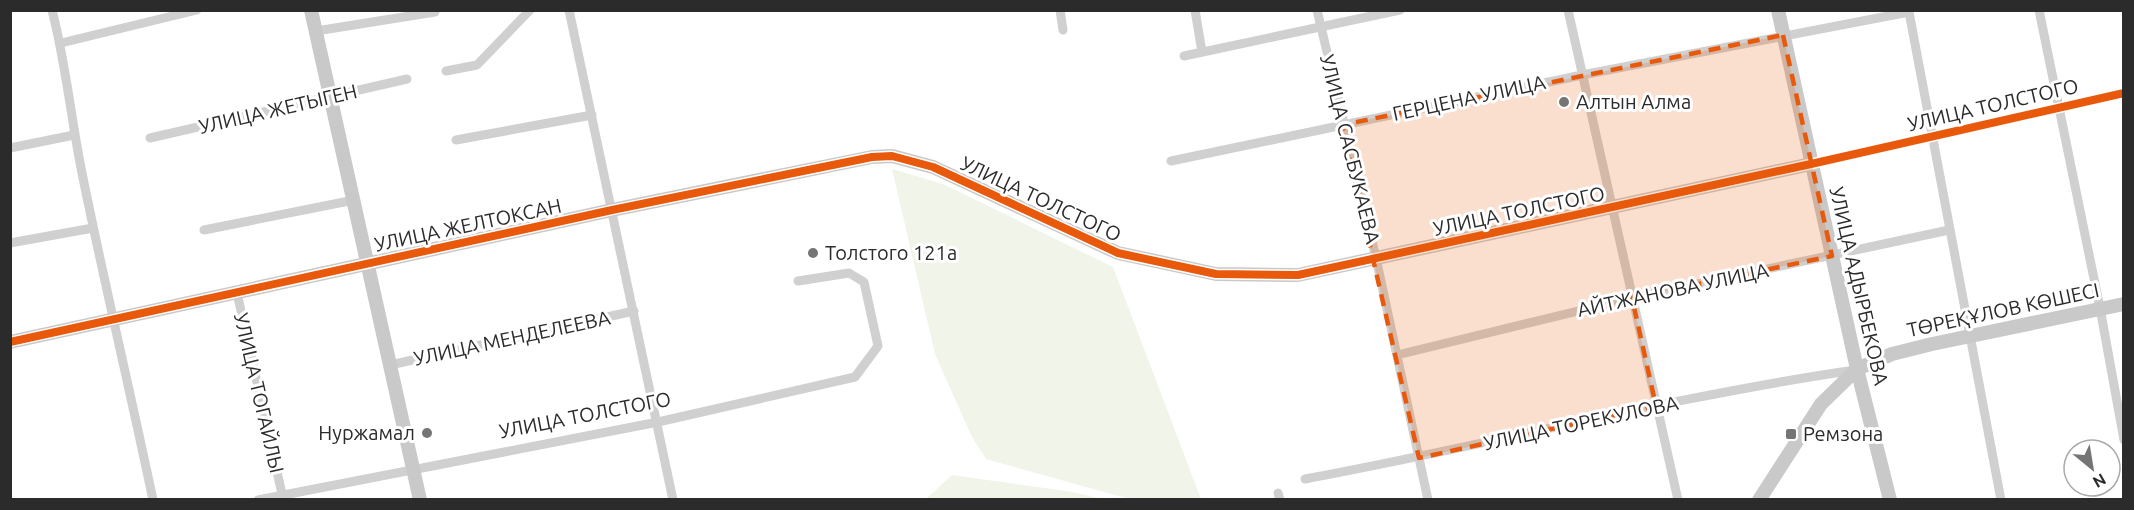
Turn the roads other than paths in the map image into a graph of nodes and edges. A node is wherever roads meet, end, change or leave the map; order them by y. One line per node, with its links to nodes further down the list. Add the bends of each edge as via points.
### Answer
1 (52, 10): 19 (street)
2 (197, 10): 19 (street)
3 (311, 10): 17 (street)
4 (530, 10): 22 (street, via 477,65)
5 (569, 10): 28 (street)
6 (1060, 10): 16 (street)
7 (1195, 10): 20 (street)
8 (1317, 10): 15 (street, УЛИЦА САСБУКАЕВА)
9 (1400, 10): 15 (street)
10 (1568, 10): 23 (street)
11 (1778, 10): 18 (street, УЛИЦА АДЫРБЕКОВА)
12 (2039, 10): 27 (street)
13 (435, 12): 17 (street)
14 (1909, 12): 18 (street, ГЕРЦЕНА УЛИЦА); 31 (street)
15 (1320, 26): 20 (street); 29 (street, УЛИЦА САСБУКАЕВА)
16 (1063, 30)
17 (316, 31): 26 (street)
18 (1784, 35): 23 (street, ГЕРЦЕНА УЛИЦА); 36 (street, УЛИЦА АДЫРБЕКОВА)
19 (61, 43): 30 (street)
20 (1202, 52): 21 (street)
21 (1184, 56)
22 (446, 71)
23 (1582, 75): 29 (street, ГЕРЦЕНА УЛИЦА); 39 (street)
24 (407, 79): 26 (street, УЛИЦА ЖЕТЫГЕН)
25 (2124, 93): 27 (street, УЛИЦА ТОЛСТОГО)
26 (330, 97): 32 (street, УЛИЦА ЖЕТЫГЕН); 38 (street)
27 (2058, 106): 31 (street, УЛИЦА ТОЛСТОГО); 52 (street)
28 (592, 115): 33 (street); 40 (street)
29 (1342, 124): 35 (street, ГЕРЦЕНА УЛИЦА); 46 (street, УЛИЦА САСБУКАЕВА)
30 (74, 135): 34 (street); 41 (street)
31 (1932, 136): 36 (street, УЛИЦА ТОЛСТОГО); 43 (street)
32 (150, 138)
33 (456, 140)
34 (10, 148)
35 (1171, 161)
36 (1811, 164): 39 (street, УЛИЦА ТОЛСТОГО); 45 (street, УЛИЦА АДЫРБЕКОВА)
37 (933, 166): 40 (street, УЛИЦА ЖЕЛТОКСАН, via 908,158 872,157); 46 (street, УЛИЦА ТОЛСТОГО, via 1118,254 1164,264 1216,274 1273,276 1298,275)
38 (354, 200): 42 (street); 47 (street)
39 (1611, 208): 46 (street, УЛИЦА ТОЛСТОГО); 50 (street)
40 (612, 210): 47 (street, УЛИЦА ЖЕЛТОКСАН); 53 (street)
41 (93, 228): 44 (street); 54 (street)
42 (204, 230)
43 (1949, 230): 45 (street, АЙТЖАНОВА УЛИЦА); 55 (street)
44 (10, 243)
45 (1832, 256): 50 (street, АЙТЖАНОВА УЛИЦА); 59 (street, УЛИЦА АДЫРБЕКОВА)
46 (1376, 258): 57 (street, УЛИЦА САСБУКАЕВА)
47 (368, 264): 49 (street, УЛИЦА ЖЕЛТОКСАН); 58 (street)
48 (798, 281): 61 (street, УЛИЦА ТОЛСТОГО, via 849,273 864,282 878,346 855,377)
49 (237, 293): 54 (street, УЛИЦА ЖЕЛТОКСАН); 66 (street, УЛИЦА ТОГАЙЛЫ)
50 (1632, 298): 57 (street, АЙТЖАНОВА УЛИЦА); 60 (street)
51 (2124, 303): 52 (street, ТӨРЕҚҰЛОВ КӨШЕСІ)
52 (2100, 308): 55 (street, ТӨРЕҚҰЛОВ КӨШЕСІ); 62 (street)
53 (634, 311): 58 (street, УЛИЦА МЕНДЕЛЕЕВА); 61 (street)
54 (115, 319): 56 (street, УЛИЦА ЖЕЛТОКСАН); 67 (street)
55 (1970, 336): 59 (street, ТӨРЕҚҰЛОВ КӨШЕСІ, via 1892,354); 75 (street)
56 (10, 342)
57 (1397, 355): 63 (street, УЛИЦА САСБУКАЕВА)
58 (390, 365): 64 (street)
59 (1857, 369): 60 (street, УЛИЦА ТОРЕКУЛОВА); 73 (street, via 1821,404); 74 (street, УЛИЦА АДЫРБЕКОВА)
60 (1656, 406): 63 (street, УЛИЦА ТОРЕКУЛОВА); 72 (street)
61 (658, 422): 64 (street, УЛИЦА ТОЛСТОГО); 70 (street)
62 (2124, 440)
63 (1419, 458): 65 (street, УЛИЦА ТОРЕКУЛОВА); 71 (street, УЛИЦА САСБУКАЕВА)
64 (413, 468): 66 (street, УЛИЦА ТОЛСТОГО); 69 (street)
65 (1305, 479)
66 (282, 494): 68 (street, УЛИЦА ТОЛСТОГО)
67 (153, 500)
68 (258, 500)
69 (420, 500)
70 (673, 500)
71 (1428, 500)
72 (1678, 500)
73 (1759, 500)
74 (1890, 500)
75 (2001, 500)

